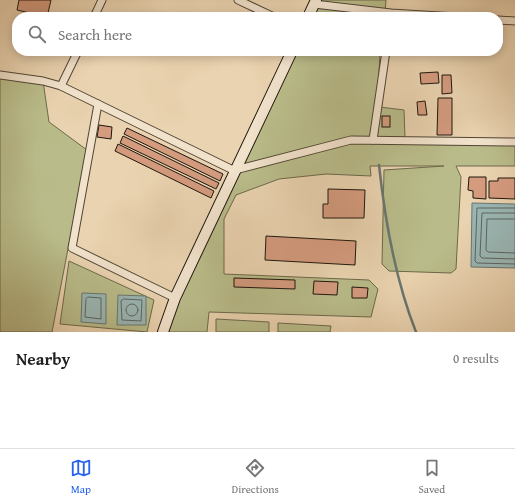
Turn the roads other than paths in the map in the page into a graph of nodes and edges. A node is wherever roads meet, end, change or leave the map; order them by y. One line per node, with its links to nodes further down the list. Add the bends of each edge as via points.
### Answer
1 (102, 0): 4 (street)
2 (238, 0): 5 (street)
3 (315, 2): 6 (street); 7 (street)
4 (96, 12)
5 (263, 12)
6 (310, 12)
7 (373, 12)
8 (503, 20): 9 (street)
9 (515, 21)
10 (76, 56): 14 (street)
11 (290, 56): 18 (street)
12 (385, 56): 16 (street)
13 (0, 76): 14 (street, via 43,81)
14 (61, 86): 15 (street)
15 (98, 104): 18 (street); 19 (street, via 72,248)
16 (372, 140): 17 (street); 18 (street, via 351,140)
17 (515, 142)
18 (235, 171): 19 (street)
19 (175, 298): 20 (street)
20 (163, 332)

